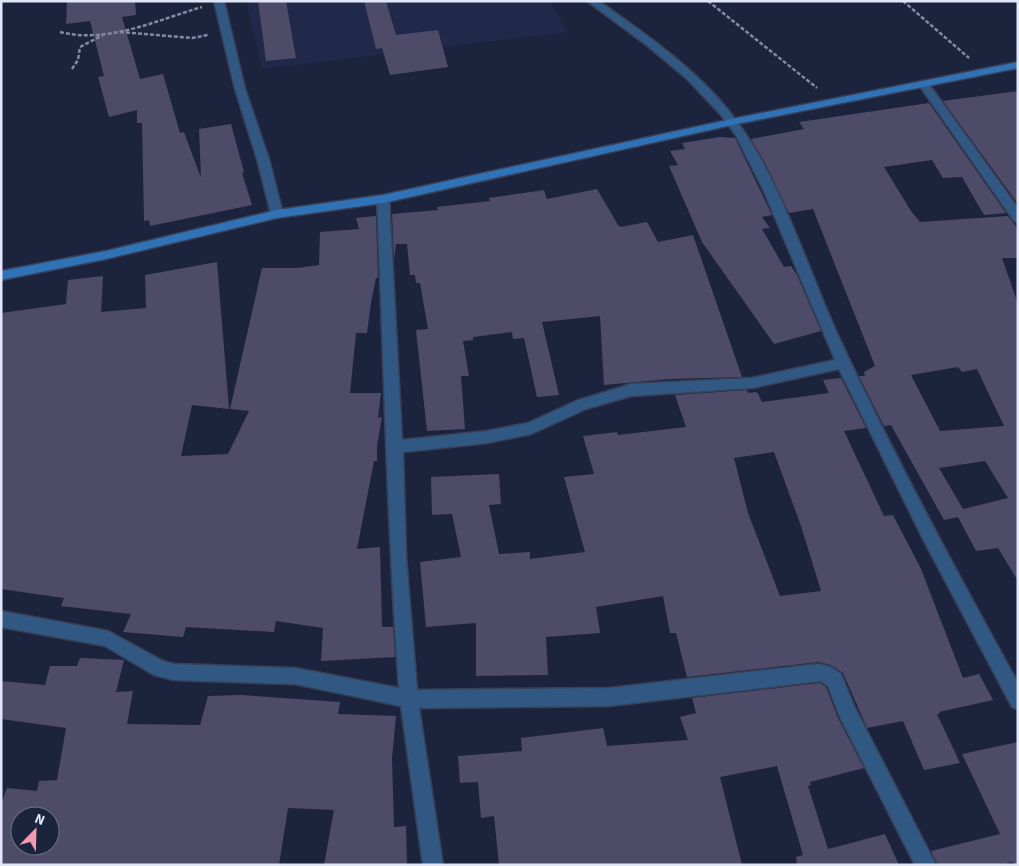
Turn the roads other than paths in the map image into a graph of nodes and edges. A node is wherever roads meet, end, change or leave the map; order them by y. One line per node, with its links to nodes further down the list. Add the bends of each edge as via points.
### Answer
1 (592, 1): 5 (street, via 664,53)
2 (219, 2): 7 (street, via 240,89)
3 (1018, 65): 4 (street)
4 (924, 85): 5 (street); 8 (street)
5 (732, 122): 6 (street); 10 (street, via 787,230)
6 (383, 199): 7 (street); 11 (street)
7 (277, 214): 9 (street, via 106,255)
8 (1018, 218)
9 (1, 276)
10 (844, 363): 11 (street, via 752,383 631,390 581,405 531,428 487,437); 14 (street, via 953,582)
11 (395, 447): 13 (street, via 398,557)
12 (1, 619): 13 (street, via 108,639 160,669 174,672 295,676)
13 (409, 699): 15 (street); 16 (street, via 609,697 818,672 825,674 835,680 847,711)
14 (1018, 701)
15 (433, 865)
16 (926, 865)

